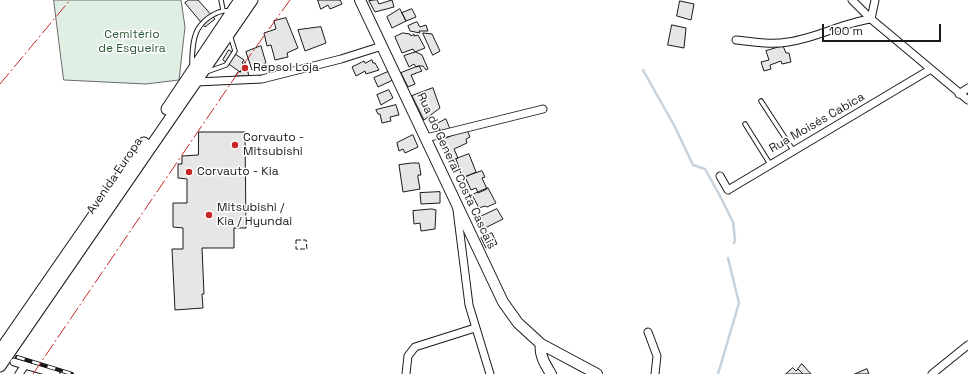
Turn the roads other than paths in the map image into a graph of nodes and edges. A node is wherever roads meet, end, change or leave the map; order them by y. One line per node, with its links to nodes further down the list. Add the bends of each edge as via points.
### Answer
1 (221, 0): 7 (lane)
2 (240, 0): 7 (main road, Avenida Europa)
3 (252, 0): 9 (main road, Avenida Europa)
4 (360, 0): 11 (main road, Rua do General Costa Cascais)
5 (852, 0): 8 (street)
6 (875, 0): 8 (street)
7 (228, 11): 13 (main road, Avenida Europa); 13 (lane, via 214,14 198,29 194,45)
8 (871, 19): 10 (street, via 852,21 788,42); 12 (street)
9 (229, 33): 13 (main road, Avenida Europa); 13 (lane, via 234,51 226,65)
10 (736, 40)
11 (382, 46): 13 (street, via 262,79); 20 (main road, Rua do General Costa Cascais)
12 (931, 69): 15 (street); 21 (street, Rua Moisés Cabica)
13 (196, 77): 29 (main road, Avenida Europa); 32 (main road, Avenida Europa)
14 (968, 88): 15 (street)
15 (959, 94): 16 (street)
16 (968, 100)
17 (761, 101): 21 (lane)
18 (543, 108): 20 (street)
19 (745, 124): 22 (lane)
20 (426, 138): 24 (main road, Rua do General Costa Cascais)
21 (793, 150): 22 (street, Rua Moisés Cabica)
22 (770, 164): 23 (street, Rua Moisés Cabica, via 728,190)
23 (720, 176)
24 (455, 198): 25 (street, via 468,305); 27 (main road, Rua do General Costa Cascais, via 503,302 518,323)
25 (475, 328): 35 (street, via 415,347 408,356); 36 (street)
26 (648, 332): 39 (street, via 657,356)
27 (541, 344): 37 (main road, via 541,356); 38 (main road, Rua do General Costa Cascais)
28 (968, 345): 40 (street)
29 (0, 350)
30 (14, 362): 31 (street)
31 (26, 365): 33 (street); 34 (street)
32 (0, 366)
33 (19, 374)
34 (56, 374)
35 (406, 374)
36 (490, 374)
37 (551, 374)
38 (597, 374)
39 (655, 374)
40 (932, 374)

